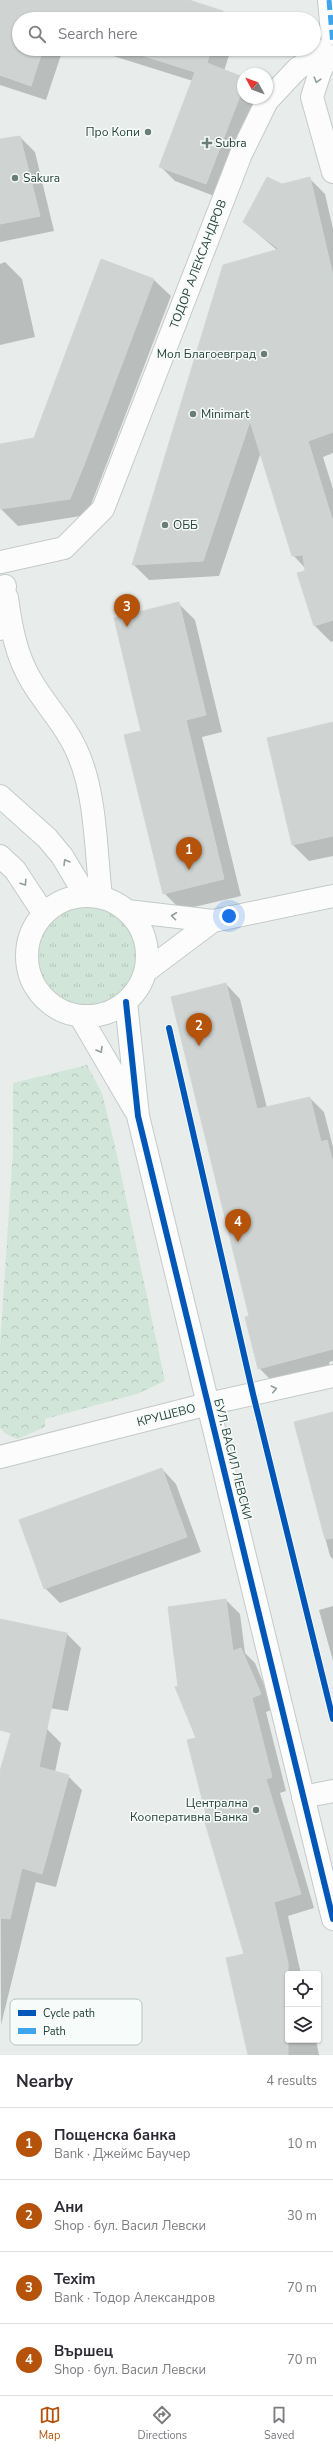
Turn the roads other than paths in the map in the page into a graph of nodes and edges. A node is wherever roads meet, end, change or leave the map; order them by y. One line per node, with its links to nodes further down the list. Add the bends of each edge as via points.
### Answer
1 (329, 0): 2 (street)
2 (333, 45): 3 (street, ТОДОР АЛЕКСАНДРОВ); 5 (street, one-way to 5, via 312,97)
3 (321, 53)
4 (316, 56): 6 (street, ТОДОР АЛЕКСАНДРОВ, via 297,69 268,101 240,154 102,509 64,548)
5 (333, 172)
6 (1, 560): 7 (street)
7 (5, 586): 8 (street); 12 (street, via 15,647 31,681 65,728 80,756 91,799)
8 (0, 629)
9 (0, 796): 12 (street, one-way to 9, via 47,838)
10 (0, 856): 14 (street, one-way to 14, via 15,870)
11 (333, 896): 15 (street)
12 (93, 897): 13 (street, via 114,902); 14 (street, via 71,898 56,904)
13 (127, 911): 15 (street, one-way to 13); 16 (street, via 138,924 145,939)
14 (44, 914): 18 (street, via 32,930 27,948 28,967 34,986 45,1000 61,1011)
15 (213, 921): 16 (street)
16 (145, 972): 17 (street, via 138,988)
17 (126, 1002): 18 (street, via 102,1014); 19 (street, БУЛ. ВАСИЛ ЛЕВСКИ)
18 (80, 1016): 19 (street, БУЛ. ВАСИЛ ЛЕВСКИ, one-way to 19)
19 (138, 1116): 21 (street, БУЛ. ВАСИЛ ЛЕВСКИ)
20 (333, 1376): 21 (street, КРУШЕВО, one-way to 20)
21 (208, 1404): 22 (street, КРУШЕВО); 24 (street, БУЛ. ВАСИЛ ЛЕВСКИ)
22 (0, 1457)
23 (333, 1791): 24 (street)
24 (304, 1797): 25 (street, БУЛ. ВАСИЛ ЛЕВСКИ)
25 (333, 1919)

